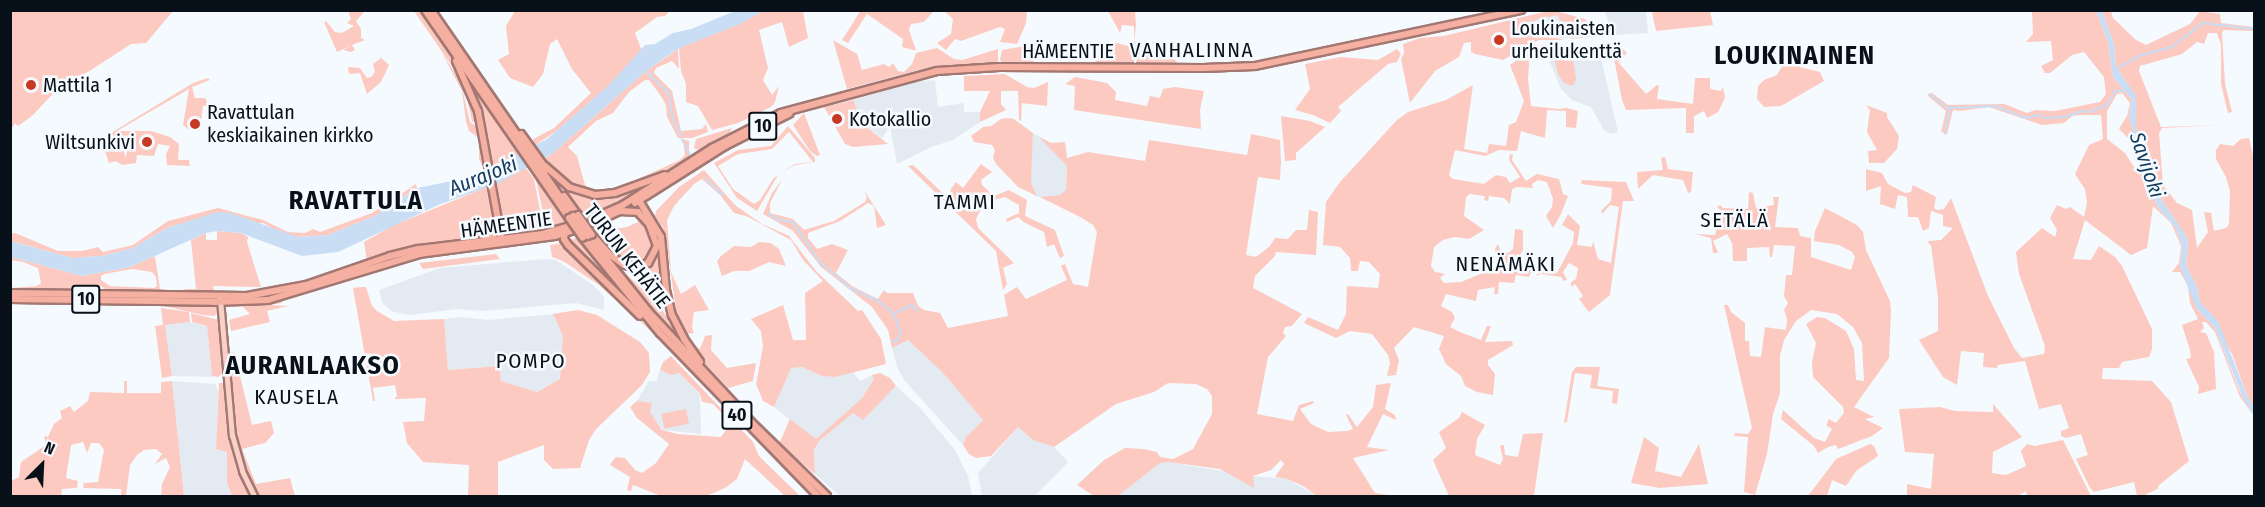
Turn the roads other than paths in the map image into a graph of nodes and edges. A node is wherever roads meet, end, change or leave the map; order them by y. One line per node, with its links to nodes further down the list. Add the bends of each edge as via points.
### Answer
1 (424, 10): 4 (highway, TURUN KEHÄTIE / 40)
2 (431, 10): 6 (highway, TURUN KEHÄTIE / 40)
3 (1521, 10): 5 (highway, HÄMEENTIE / 10, via 1264,65 964,68 922,74)
4 (446, 41): 6 (highway, TURUN KEHÄTIE / 40); 11 (highway, via 474,99)
5 (829, 99): 8 (highway, HÄMEENTIE / 10, via 762,121); 9 (highway, HÄMEENTIE / 10, via 755,130)
6 (523, 143): 7 (highway, TURUN KEHÄTIE / 40)
7 (541, 169): 8 (highway, via 569,187 595,195 615,193); 13 (highway, TURUN KEHÄTIE / 40, bridge)
8 (677, 171): 9 (highway, HÄMEENTIE / 10)
9 (638, 199): 10 (highway, HÄMEENTIE / 10); 12 (highway, HÄMEENTIE / 10); 22 (highway, via 661,237 668,300 676,323 691,350)
10 (620, 211): 13 (highway, via 638,212 649,224 657,246 650,261 638,267 624,265); 14 (highway, HÄMEENTIE / 10)
11 (497, 222): 15 (highway, via 493,235); 16 (highway)
12 (568, 227): 14 (highway); 16 (highway, HÄMEENTIE / 10)
13 (588, 237): 21 (highway, TURUN KEHÄTIE / 40); 22 (highway, TURUN KEHÄTIE / 40, via 636,298)
14 (565, 238): 16 (highway, HÄMEENTIE / 10); 21 (highway)
15 (481, 242): 16 (highway, HÄMEENTIE / 10); 20 (highway, HÄMEENTIE / 10, via 403,252 281,291)
16 (503, 242): 20 (highway, HÄMEENTIE / 10, via 419,254 275,298)
17 (10, 293): 19 (highway, 10)
18 (10, 299): 19 (highway, 10)
19 (161, 299): 20 (highway, HÄMEENTIE / 10)
20 (220, 300): 23 (main road, via 232,435)
21 (660, 333): 24 (highway, TURUN KEHÄTIE / 40)
22 (723, 391): 25 (highway, TURUN KEHÄTIE / 40)
23 (254, 496)
24 (818, 496)
25 (827, 496)

